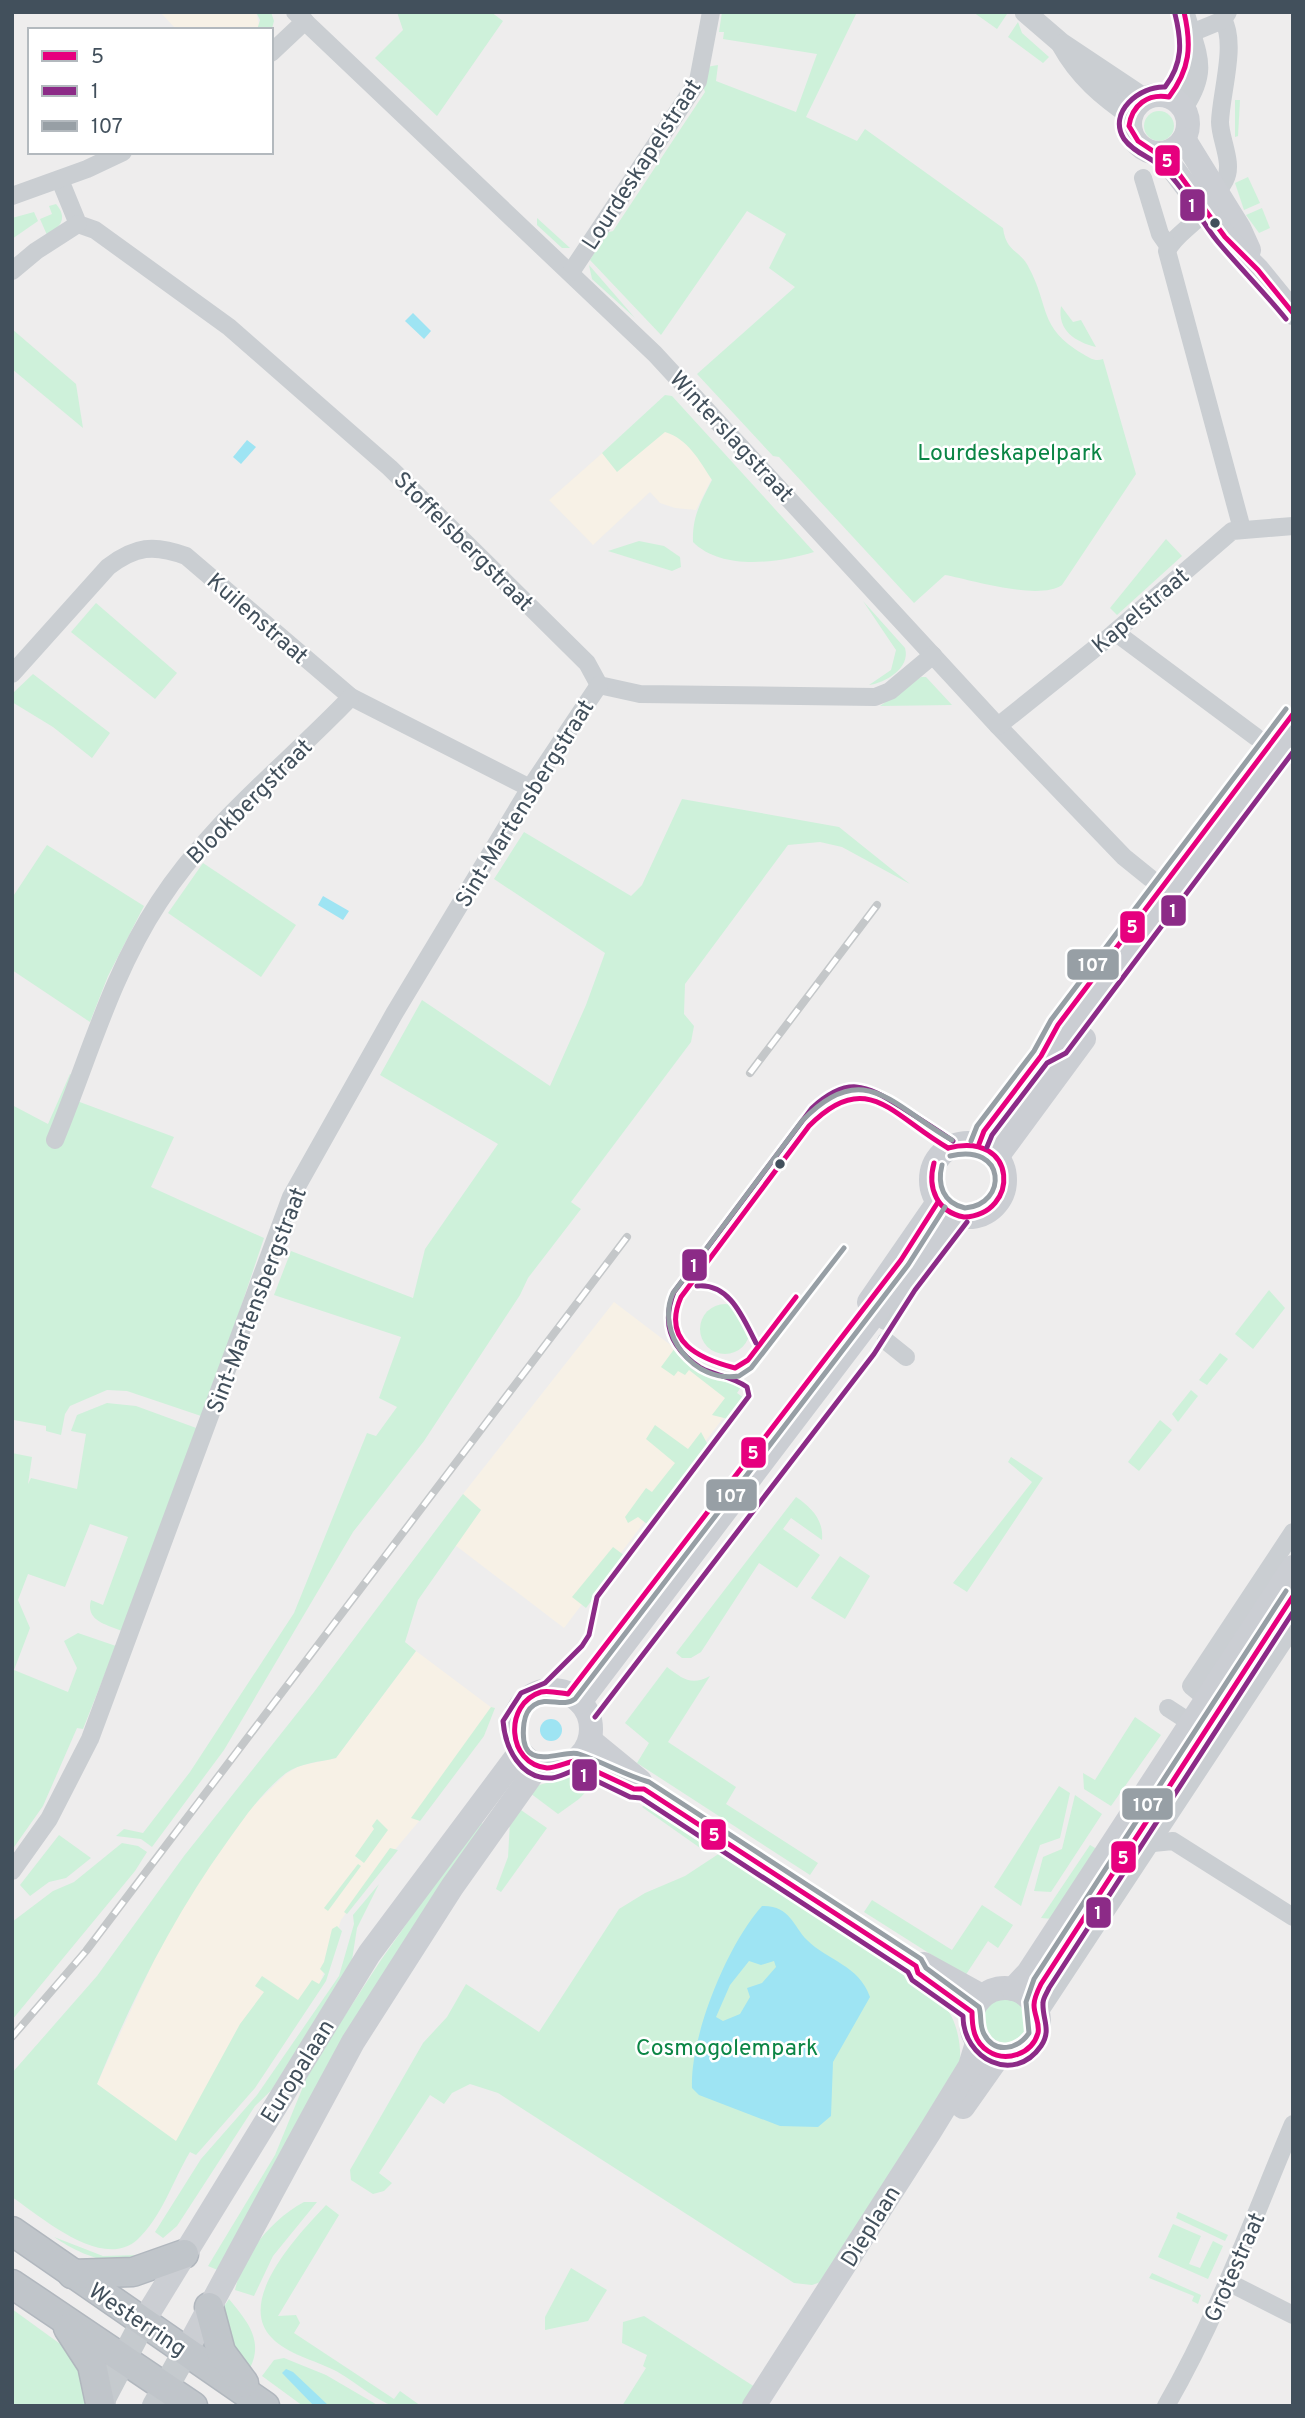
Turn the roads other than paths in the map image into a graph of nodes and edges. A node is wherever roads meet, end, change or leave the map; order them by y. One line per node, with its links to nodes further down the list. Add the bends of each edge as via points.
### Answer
1 (711, 12): 19 (street, Lourdeskapelstraat, via 698,81)
2 (1025, 12): 8 (street, via 1061,43)
3 (1184, 12): 6 (street)
4 (1226, 16): 6 (street); 15 (street, via 1229,49 1220,131 1226,179)
5 (300, 17): 7 (street); 19 (street, Winterslagstraat)
6 (1191, 40): 8 (street, via 1180,82)
7 (273, 51)
8 (1157, 105): 9 (main road, via 1188,129); 10 (main road, via 1130,127 1140,146)
9 (1184, 139): 10 (main road); 15 (main road)
10 (1161, 153): 15 (main road)
11 (118, 154): 13 (street)
12 (1143, 178): 17 (street, via 1160,234)
13 (60, 180): 14 (street); 16 (street)
14 (12, 196)
15 (1210, 199): 17 (street); 20 (main road, via 1225,237)
16 (78, 223): 18 (street); 26 (street, Stoffelsbergstraat, via 96,230 229,327 380,460 587,663)
17 (1169, 247): 22 (street, via 1169,266)
18 (12, 271)
19 (571, 272): 24 (street, Winterslagstraat, via 725,427)
20 (1293, 313)
21 (1293, 526): 22 (street)
22 (1242, 528): 23 (street, Kapelstraat, via 1232,531)
23 (1115, 632): 28 (street, Kapelstraat); 29 (street)
24 (933, 654): 26 (street, via 890,691 875,696 640,694); 28 (street, Winterslagstraat)
25 (12, 674): 27 (street, Kuilenstraat, via 108,567 124,555 163,547 186,556)
26 (599, 685): 32 (street, Sint-Martensbergstraat)
27 (351, 697): 32 (street, Kuilenstraat); 37 (street, Blookbergstraat, via 218,827 159,902 111,992)
28 (998, 726): 33 (street, Winterslagstraat, via 1124,857)
29 (1256, 737)
30 (1293, 737): 35 (main road, via 1059,1048)
31 (1293, 761): 38 (main road)
32 (530, 788): 58 (street, Sint-Martensbergstraat, via 394,1014 291,1198 90,1739 49,1819)
33 (1150, 878)
34 (1053, 1033): 35 (street)
35 (1041, 1056): 38 (main road, via 984,1131)
36 (1078, 1067): 38 (street, via 1042,1113)
37 (55, 1140)
38 (995, 1146): 39 (main road, via 951,1146 940,1155 930,1181); 40 (main road, via 1004,1176 1000,1197 985,1212)
39 (938, 1202): 40 (main road); 50 (main road, via 901,1260)
40 (961, 1217): 41 (main road)
41 (908, 1285): 42 (street); 50 (main road, via 889,1295)
42 (885, 1321)
43 (886, 1341): 44 (street)
44 (906, 1357)
45 (1293, 1532): 49 (street)
46 (1293, 1567): 49 (main road)
47 (1293, 1596): 62 (main road, via 1041,1984)
48 (1293, 1627): 57 (street)
49 (1199, 1693): 52 (main road)
50 (574, 1698): 53 (main road, via 587,1713); 54 (main road, via 542,1692 521,1705 512,1722)
51 (1168, 1708): 52 (street)
52 (1191, 1723): 60 (main road, via 1028,1973)
53 (590, 1740): 55 (main road); 56 (main road, via 640,1781)
54 (529, 1759): 55 (main road, via 563,1767); 67 (main road, Europalaan, via 369,1954); 71 (main road, Europalaan, via 313,2112)
55 (575, 1761): 56 (main road)
56 (643, 1789): 61 (main road, via 916,1966 924,1964)
57 (1153, 1843): 59 (street, via 1173,1841); 62 (street)
58 (12, 1871)
59 (1293, 1917)
60 (1013, 1989): 61 (main road, via 997,1989); 62 (main road)
61 (977, 2004): 63 (main road, via 971,2028)
62 (1036, 2009): 64 (main road, via 1039,2029 1027,2048 1009,2057)
63 (977, 2043): 64 (main road); 81 (main road, Dieplaan, via 970,2066 929,2133)
64 (999, 2056): 82 (main road, Dieplaan)
65 (1293, 2124): 69 (street, Grotestraat)
66 (12, 2231): 68 (highway, Westerring)
67 (184, 2254): 68 (highway, via 133,2272); 74 (main road, Europalaan)
68 (72, 2274): 74 (highway, Westerring)
69 (1228, 2282): 72 (street); 83 (street, Grotestraat)
70 (12, 2284): 73 (highway, Westerring)
71 (209, 2307): 75 (main road, Europalaan); 78 (highway, via 221,2352)
72 (1293, 2315)
73 (64, 2320): 76 (highway, Westerring); 79 (highway, via 92,2365)
74 (143, 2322): 75 (highway, Westerring); 76 (main road, Europalaan)
75 (186, 2351): 77 (main road, Europalaan); 78 (highway, Westerring)
76 (123, 2360): 77 (highway, Westerring); 79 (main road, Europalaan)
77 (160, 2397): 80 (highway, Westerring)
78 (260, 2403)
79 (100, 2404)
80 (193, 2406)
81 (754, 2406)
82 (772, 2406)
83 (1166, 2406)

